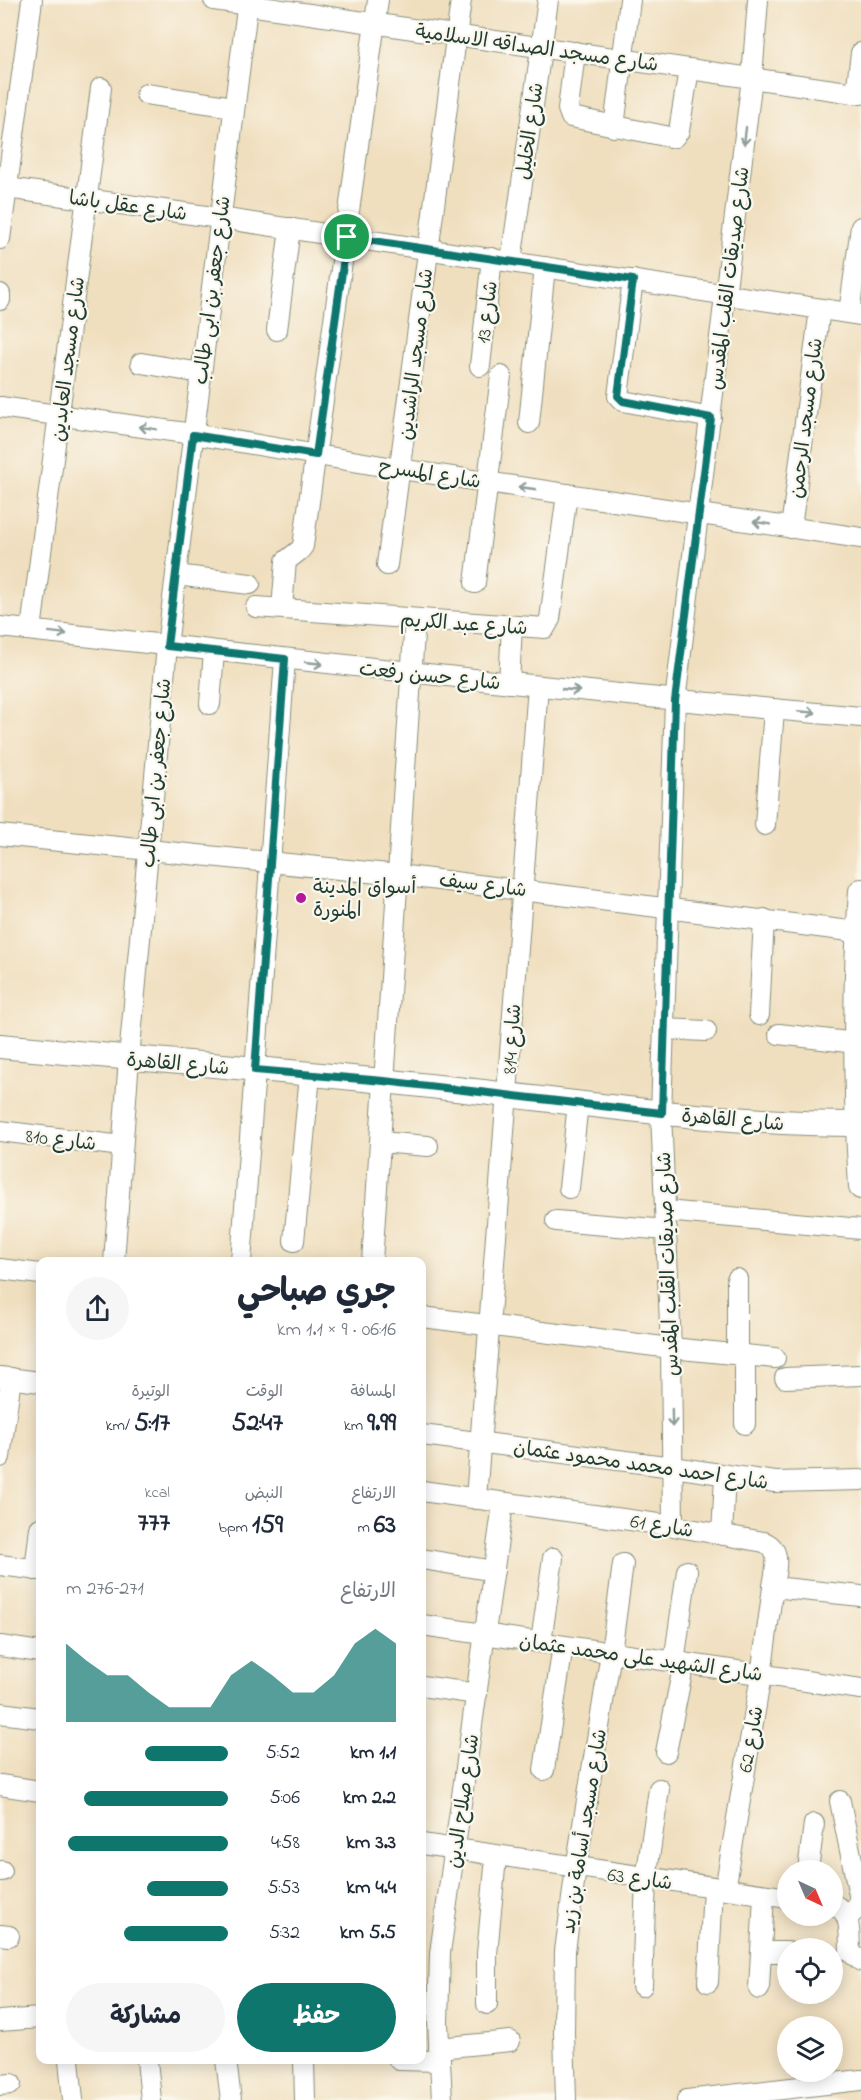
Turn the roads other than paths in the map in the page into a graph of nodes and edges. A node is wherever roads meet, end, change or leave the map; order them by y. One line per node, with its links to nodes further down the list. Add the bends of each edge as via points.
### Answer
1 (32, 0): 22 (street)
2 (214, 0): 8 (street, شارع مسجد الصداقه الاسلامية)
3 (378, 0): 9 (street)
4 (461, 0): 10 (street, شارع مسجد الراشدين)
5 (548, 0): 11 (street, شارع الخليل)
6 (630, 0): 14 (street)
7 (758, 0): 16 (street, شارع صديقات القلب المقدس)
8 (247, 2): 9 (street, شارع مسجد الصداقه الاسلامية); 20 (street, شارع جعفر بن ابى طالب)
9 (375, 23): 10 (street, شارع مسجد الصداقه الاسلامية); 27 (street)
10 (456, 35): 11 (street, شارع مسجد الصداقه الاسلامية); 29 (street, شارع مسجد الراشدين)
11 (541, 47): 12 (street, شارع مسجد الصداقه الاسلامية); 30 (street, شارع الخليل)
12 (575, 52): 14 (street, شارع مسجد الصداقه الاسلامية); 21 (street, via 568,114 575,120)
13 (861, 53): 19 (street)
14 (622, 59): 15 (street, شارع مسجد الصداقه الاسلامية); 21 (street)
15 (689, 69): 16 (street, شارع مسجد الصداقه الاسلامية); 21 (street, via 677,135)
16 (752, 78): 19 (street, شارع مسجد الصداقه الاسلامية); 34 (street, شارع صديقات القلب المقدس, one-way to 34)
17 (101, 88): 23 (street, شارع مسجد العابدين)
18 (146, 94): 20 (street)
19 (859, 94)
20 (234, 107): 24 (street, شارع جعفر بن ابى طالب)
21 (614, 127)
22 (3, 188): 23 (street, شارع عقل باشا); 28 (street)
23 (88, 200): 24 (street, شارع عقل باشا); 44 (street, شارع مسجد العابدين)
24 (220, 218): 26 (street, شارع عقل باشا); 41 (street, شارع جعفر بن ابى طالب)
25 (861, 227): 37 (street)
26 (290, 228): 27 (street, شارع عقل باشا); 38 (street)
27 (347, 237): 29 (street, شارع عقل باشا); 48 (street)
28 (0, 239)
29 (429, 249): 30 (street, شارع عقل باشا); 49 (street, شارع مسجد الراشدين)
30 (502, 260): 31 (street, شارع عقل باشا); 40 (street, شارع 13)
31 (545, 267): 32 (street, شارع عقل باشا); 46 (street)
32 (633, 280): 34 (street, شارع عقل باشا); 45 (street, via 618,396 623,401)
33 (0, 294): 35 (street)
34 (726, 294): 36 (street, شارع عقل باشا); 45 (street, شارع صديقات القلب المقدس)
35 (0, 300)
36 (820, 309): 37 (street, شارع عقل باشا); 53 (street, شارع مسجد الرحمن)
37 (855, 314)
38 (277, 330)
39 (141, 363): 41 (street)
40 (480, 366)
41 (201, 373): 47 (street, شارع جعفر بن ابى طالب)
42 (501, 376): 50 (street)
43 (0, 407): 44 (street, شارع المسرح)
44 (60, 414): 47 (street, شارع المسرح, one-way to 44); 64 (street, شارع مسجد العابدين)
45 (711, 418): 52 (street, شارع صديقات القلب المقدس)
46 (529, 423)
47 (193, 435): 48 (street, شارع المسرح); 56 (street, شارع جعفر بن ابى طالب)
48 (316, 455): 49 (street, شارع المسرح); 60 (street, via 303,546 286,561)
49 (400, 469): 50 (street, شارع المسرح); 55 (street, شارع مسجد الراشدين)
50 (488, 482): 51 (street, شارع المسرح, one-way to 50); 57 (street)
51 (567, 494): 52 (street, شارع المسرح); 62 (street, شارع عبد الكريم, via 548,625 540,629)
52 (699, 513): 53 (street, شارع المسرح, one-way to 52); 71 (street, شارع صديقات القلب المقدس)
53 (791, 528): 54 (street, شارع المسرح)
54 (861, 538)
55 (387, 565)
56 (176, 575): 58 (street); 65 (street, شارع جعفر بن ابى طالب)
57 (475, 583)
58 (250, 584)
59 (256, 607): 60 (street, شارع عبد الكريم)
60 (282, 608): 61 (street, شارع عبد الكريم)
61 (415, 619): 62 (street, شارع عبد الكريم); 68 (street)
62 (512, 626): 69 (street)
63 (0, 627): 64 (street, شارع حسن رفعت)
64 (31, 630): 65 (street, شارع حسن رفعت, one-way to 65)
65 (167, 646): 66 (street, شارع حسن رفعت); 77 (street, شارع جعفر بن ابى طالب)
66 (214, 651): 67 (street, شارع حسن رفعت); 72 (street)
67 (285, 659): 68 (street, شارع حسن رفعت, one-way to 68); 78 (street)
68 (411, 674): 69 (street, شارع حسن رفعت); 79 (street)
69 (509, 683): 70 (street, شارع حسن رفعت)
70 (538, 686): 71 (street, شارع حسن رفعت, one-way to 71); 80 (street, شارع 814)
71 (675, 701): 73 (street, شارع حسن رفعت); 82 (street, شارع صديقات القلب المقدس)
72 (210, 704)
73 (774, 710): 74 (street, شارع حسن رفعت, one-way to 74); 75 (street)
74 (861, 717)
75 (765, 825)
76 (0, 835): 77 (street, شارع سيف)
77 (148, 849): 78 (street, شارع سيف); 91 (street, شارع جعفر بن ابى طالب)
78 (270, 862): 79 (street, شارع سيف); 92 (street)
79 (398, 874): 80 (street, شارع سيف); 94 (street)
80 (523, 889): 82 (street, شارع سيف); 95 (street, شارع 814)
81 (861, 891): 84 (street)
82 (668, 907): 83 (street, شارع سيف); 86 (street, شارع صديقات القلب المقدس)
83 (764, 919): 84 (street, شارع سيف); 85 (street)
84 (858, 932): 89 (street)
85 (759, 1015)
86 (664, 1029): 87 (street); 97 (street, شارع صديقات القلب المقدس)
87 (706, 1031)
88 (779, 1034): 89 (street)
89 (856, 1043): 98 (street)
90 (0, 1046): 91 (street, شارع القاهرة)
91 (129, 1058): 92 (street, شارع القاهرة); 101 (street, شارع جعفر بن ابى طالب)
92 (255, 1070): 93 (street, شارع القاهرة); 110 (street)
93 (310, 1075): 94 (street, شارع القاهرة); 108 (street)
94 (384, 1081): 95 (street, شارع القاهرة); 100 (street)
95 (507, 1094): 96 (street, شارع القاهرة); 116 (street, شارع 814)
96 (578, 1103): 97 (street, شارع القاهرة); 104 (street)
97 (662, 1113): 98 (street, شارع القاهرة, via 782,1124); 106 (street, شارع صديقات القلب المقدس)
98 (857, 1124): 103 (street)
99 (0, 1131): 101 (street, شارع 810)
100 (380, 1142): 102 (street); 111 (street)
101 (122, 1146): 109 (street, شارع جعفر بن ابى طالب)
102 (428, 1146)
103 (861, 1187)
104 (569, 1188)
105 (556, 1221): 106 (street)
106 (666, 1221): 107 (street); 117 (street, شارع صديقات القلب المقدس)
107 (861, 1229)
108 (294, 1241)
109 (114, 1257)
110 (241, 1257)
111 (372, 1257)
112 (0, 1269): 113 (street)
113 (36, 1274)
114 (737, 1279): 118 (street)
115 (426, 1317): 116 (street)
116 (489, 1325): 117 (street); 126 (street, شارع 814)
117 (672, 1348): 118 (street); 128 (street, شارع صديقات القلب المقدس, one-way to 128)
118 (741, 1355): 119 (street); 124 (street)
119 (775, 1358)
120 (861, 1375): 122 (street)
121 (6, 1378): 123 (street); 127 (street)
122 (785, 1378)
123 (36, 1382)
124 (745, 1424)
125 (426, 1436): 126 (street, شارع احمد محمد محمود عثمان)
126 (480, 1443): 128 (street, شارع احمد محمد محمود عثمان); 132 (street, شارع 814)
127 (0, 1457)
128 (673, 1467): 129 (street, شارع احمد محمد محمود عثمان); 134 (street, شارع صديقات القلب المقدس)
129 (725, 1476): 130 (street, شارع احمد محمد محمود عثمان, via 784,1482); 135 (street)
130 (861, 1480)
131 (426, 1492): 132 (street, شارع 61)
132 (476, 1499): 133 (street, شارع 61)
133 (502, 1504): 134 (street, شارع 61); 141 (street, شارع صلاح الدين)
134 (673, 1526): 135 (street, شارع 61)
135 (722, 1536): 143 (street, شارع 61, via 770,1545 777,1556)
136 (553, 1558): 147 (street)
137 (426, 1560): 141 (street)
138 (623, 1564): 151 (street, شارع مسجد أسامة بن زيد)
139 (0, 1565): 140 (street)
140 (36, 1570)
141 (494, 1571): 146 (street, شارع صلاح الدين)
142 (687, 1571): 152 (street)
143 (772, 1587): 144 (street); 153 (street, شارع 62)
144 (861, 1596)
145 (426, 1626): 146 (street, شارع الشهيد على محمد عثمان)
146 (485, 1634): 147 (street, شارع الشهيد على محمد عثمان); 156 (street, شارع صلاح الدين)
147 (541, 1642): 149 (street, شارع الشهيد على محمد عثمان)
148 (0, 1646): 150 (street)
149 (563, 1646): 151 (street, شارع الشهيد على محمد عثمان); 160 (street)
150 (36, 1651)
151 (611, 1653): 152 (street, شارع الشهيد على محمد عثمان); 170 (street, شارع مسجد أسامة بن زيد)
152 (679, 1663): 153 (street, شارع الشهيد على محمد عثمان); 159 (street)
153 (761, 1675): 155 (street, شارع الشهيد على محمد عثمان); 172 (street, شارع 62)
154 (426, 1687): 156 (street)
155 (861, 1689)
156 (477, 1695): 167 (street, شارع صلاح الدين)
157 (0, 1713): 158 (street)
158 (36, 1718)
159 (666, 1752)
160 (544, 1770)
161 (0, 1785): 163 (street)
162 (659, 1789): 171 (street)
163 (36, 1790)
164 (840, 1801): 175 (street, via 859,1895 855,1912)
165 (814, 1824): 169 (street)
166 (426, 1845): 167 (street, شارع 63)
167 (456, 1849): 168 (street, شارع 63); 187 (street, شارع صلاح الدين, via 440,1953)
168 (496, 1857): 170 (street, شارع 63); 183 (street, via 487,1954)
169 (809, 1860)
170 (576, 1868): 171 (street, شارع 63); 202 (street, شارع مسجد أسامة بن زيد, via 565,1952)
171 (646, 1879): 172 (street, شارع 63); 181 (street)
172 (719, 1889): 173 (street, شارع 63); 180 (street, شارع 62)
173 (764, 1895): 174 (street, شارع 63); 177 (street)
174 (777, 1897)
175 (843, 1911)
176 (843, 1926): 179 (street)
177 (761, 1952): 178 (street); 182 (street)
178 (777, 1952)
179 (848, 1955)
180 (708, 1982)
181 (642, 1986)
182 (759, 1989)
183 (487, 2004)
184 (36, 2018): 185 (street)
185 (0, 2021)
186 (510, 2041): 187 (street)
187 (440, 2054): 188 (street); 201 (street, شارع صلاح الدين)
188 (426, 2056)
189 (69, 2064): 197 (street)
190 (147, 2064): 198 (street)
191 (226, 2064): 199 (street)
192 (304, 2064): 200 (street)
193 (861, 2080): 194 (street)
194 (842, 2091): 195 (street)
195 (799, 2094): 196 (street)
196 (727, 2098): 203 (street)
197 (73, 2100)
198 (151, 2100)
199 (231, 2100)
200 (305, 2100)
201 (442, 2100)
202 (566, 2100)
203 (687, 2100)

